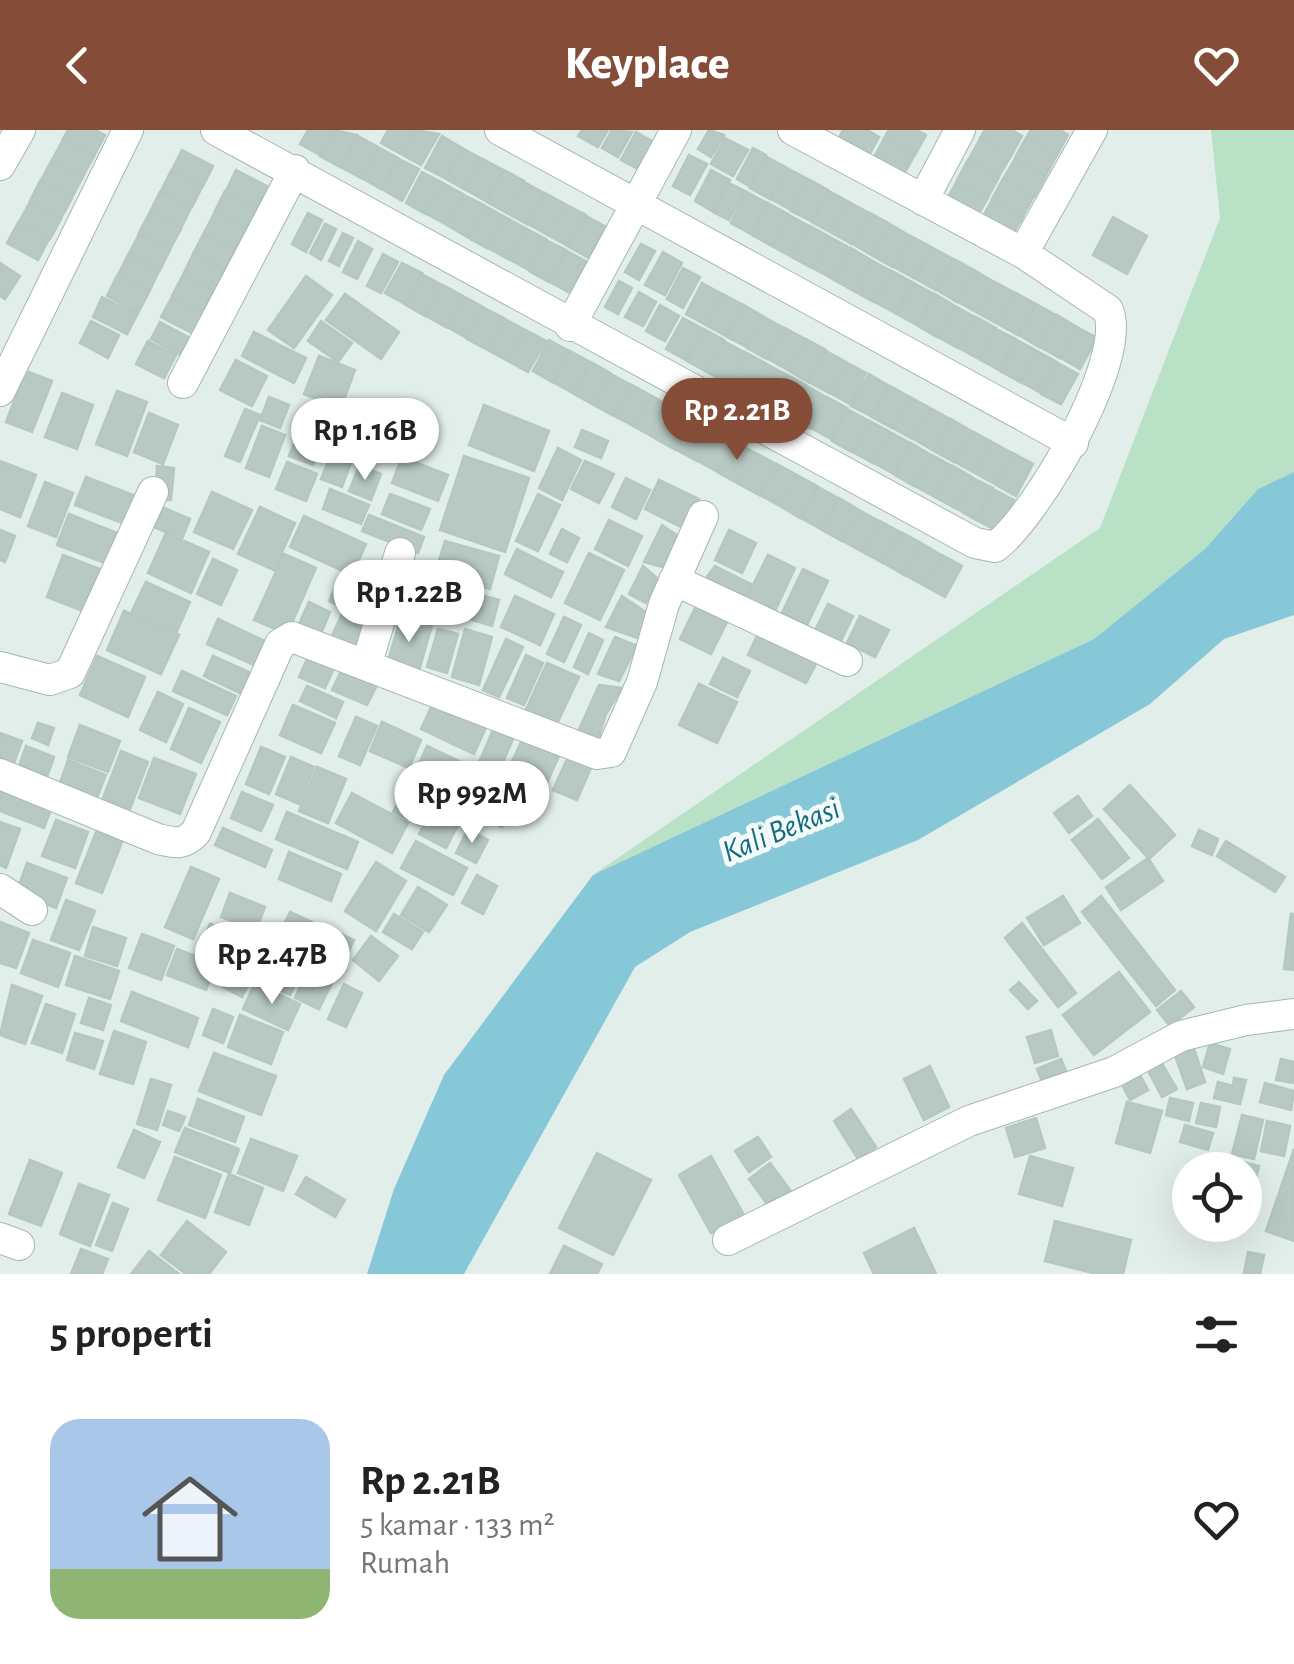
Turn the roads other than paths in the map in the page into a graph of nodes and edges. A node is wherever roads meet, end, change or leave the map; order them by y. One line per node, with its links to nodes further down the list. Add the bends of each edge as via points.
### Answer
1 (20, 130): 9 (street)
2 (128, 130): 16 (street)
3 (216, 130): 10 (street)
4 (500, 130): 12 (street)
5 (676, 130): 12 (street)
6 (960, 130): 11 (street)
7 (1092, 130): 13 (street)
8 (807, 133): 11 (street)
9 (0, 164)
10 (296, 170): 14 (street); 15 (street)
11 (923, 200): 13 (street)
12 (636, 204): 14 (street); 17 (street)
13 (1024, 253): 17 (street, via 1112,319 1104,364)
14 (570, 326): 17 (street, via 989,548 1006,538)
15 (182, 384)
16 (0, 391)
17 (1073, 443)
18 (153, 492): 24 (street, via 70,674 50,680)
19 (703, 516): 21 (street)
20 (400, 553): 23 (street)
21 (674, 580): 22 (street); 23 (street, via 624,728 611,752 602,755)
22 (848, 661)
23 (367, 663): 25 (street, via 292,637 280,644 196,832 180,844)
24 (0, 667)
25 (0, 774)
26 (0, 889): 27 (street)
27 (32, 910)
28 (1294, 1014): 29 (street, via 1182,1036 1114,1072 969,1121)
29 (728, 1240)

